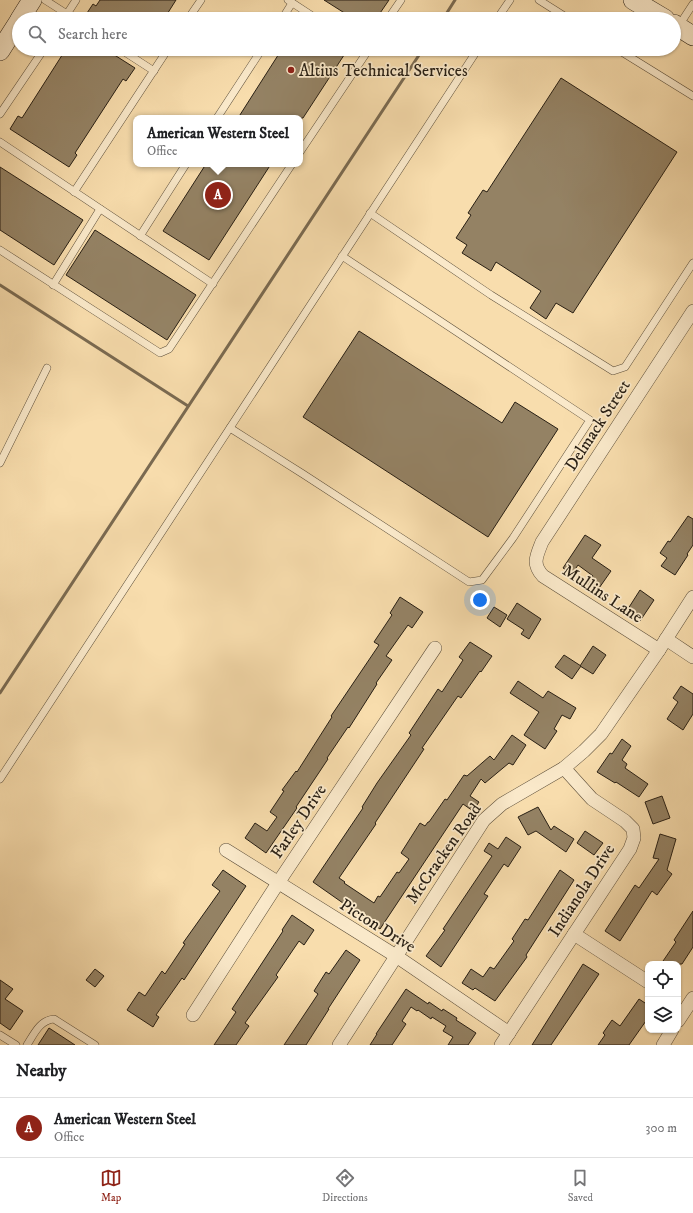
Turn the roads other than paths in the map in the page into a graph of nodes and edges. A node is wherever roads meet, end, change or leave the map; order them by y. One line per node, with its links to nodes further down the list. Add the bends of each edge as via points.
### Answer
1 (32, 0): 11 (main road)
2 (45, 0): 12 (lane)
3 (76, 0): 13 (lane)
4 (201, 0): 14 (lane)
5 (401, 0): 17 (lane)
6 (510, 0): 18 (lane)
7 (539, 0): 19 (lane)
8 (634, 0): 20 (main road)
9 (290, 1): 15 (lane); 16 (lane)
10 (693, 4): 21 (lane)
11 (25, 12)
12 (59, 12)
13 (68, 12)
14 (193, 12)
15 (285, 12)
16 (306, 12)
17 (393, 12)
18 (502, 12)
19 (558, 12)
20 (654, 12)
21 (681, 22)
22 (12, 32): 23 (main road)
23 (0, 51)
24 (39, 56): 33 (lane)
25 (131, 56): 31 (lane)
26 (164, 56): 31 (lane)
27 (258, 56): 34 (lane)
28 (362, 56): 36 (lane)
29 (473, 56): 41 (lane)
30 (628, 56): 32 (lane)
31 (154, 71): 39 (lane)
32 (693, 96)
33 (0, 114)
34 (221, 115)
35 (0, 142): 39 (lane)
36 (303, 147)
37 (184, 167): 42 (lane)
38 (290, 167): 46 (lane)
39 (74, 192): 40 (lane)
40 (100, 209): 42 (lane); 47 (lane)
41 (370, 213): 44 (lane); 45 (lane, via 491,295 613,371 625,367)
42 (140, 236): 46 (lane)
43 (0, 250): 47 (lane)
44 (342, 256): 50 (lane); 50 (lane, via 590,420 513,538 482,580 469,582)
45 (693, 263)
46 (213, 284): 47 (lane, via 170,349 160,353)
47 (53, 285)
48 (693, 311): 52 (street, Delmack Street, via 542,542)
49 (47, 368): 51 (lane)
50 (230, 428): 59 (lane)
51 (0, 463)
52 (535, 561): 56 (street, Mullins Lane, via 537,570 544,576)
53 (693, 597): 54 (street, McCracken Road)
54 (666, 639): 56 (street, McCracken Road); 57 (street)
55 (435, 648): 61 (street, Farley Drive)
56 (659, 650): 58 (street, McCracken Road, via 601,734)
57 (693, 657)
58 (564, 768): 62 (street, Indianola Drive, via 592,799 633,829 634,838 630,849); 63 (street, McCracken Road, via 502,804 484,820)
59 (0, 779)
60 (226, 850): 61 (street, Picton Drive)
61 (278, 884): 63 (street, Picton Drive); 66 (street, Farley Drive)
62 (574, 934): 64 (street); 68 (street, Indianola Drive)
63 (396, 956): 68 (street, Picton Drive); 74 (street, McCracken Road)
64 (645, 980)
65 (688, 1005): 67 (street)
66 (193, 1015)
67 (681, 1016)
68 (509, 1033): 75 (street, Indianola Drive)
69 (670, 1033): 76 (street)
70 (0, 1035): 71 (lane)
71 (16, 1045)
72 (27, 1045): 73 (lane, via 42,1023 48,1019 54,1019)
73 (95, 1045)
74 (339, 1045)
75 (501, 1045)
76 (663, 1045)

